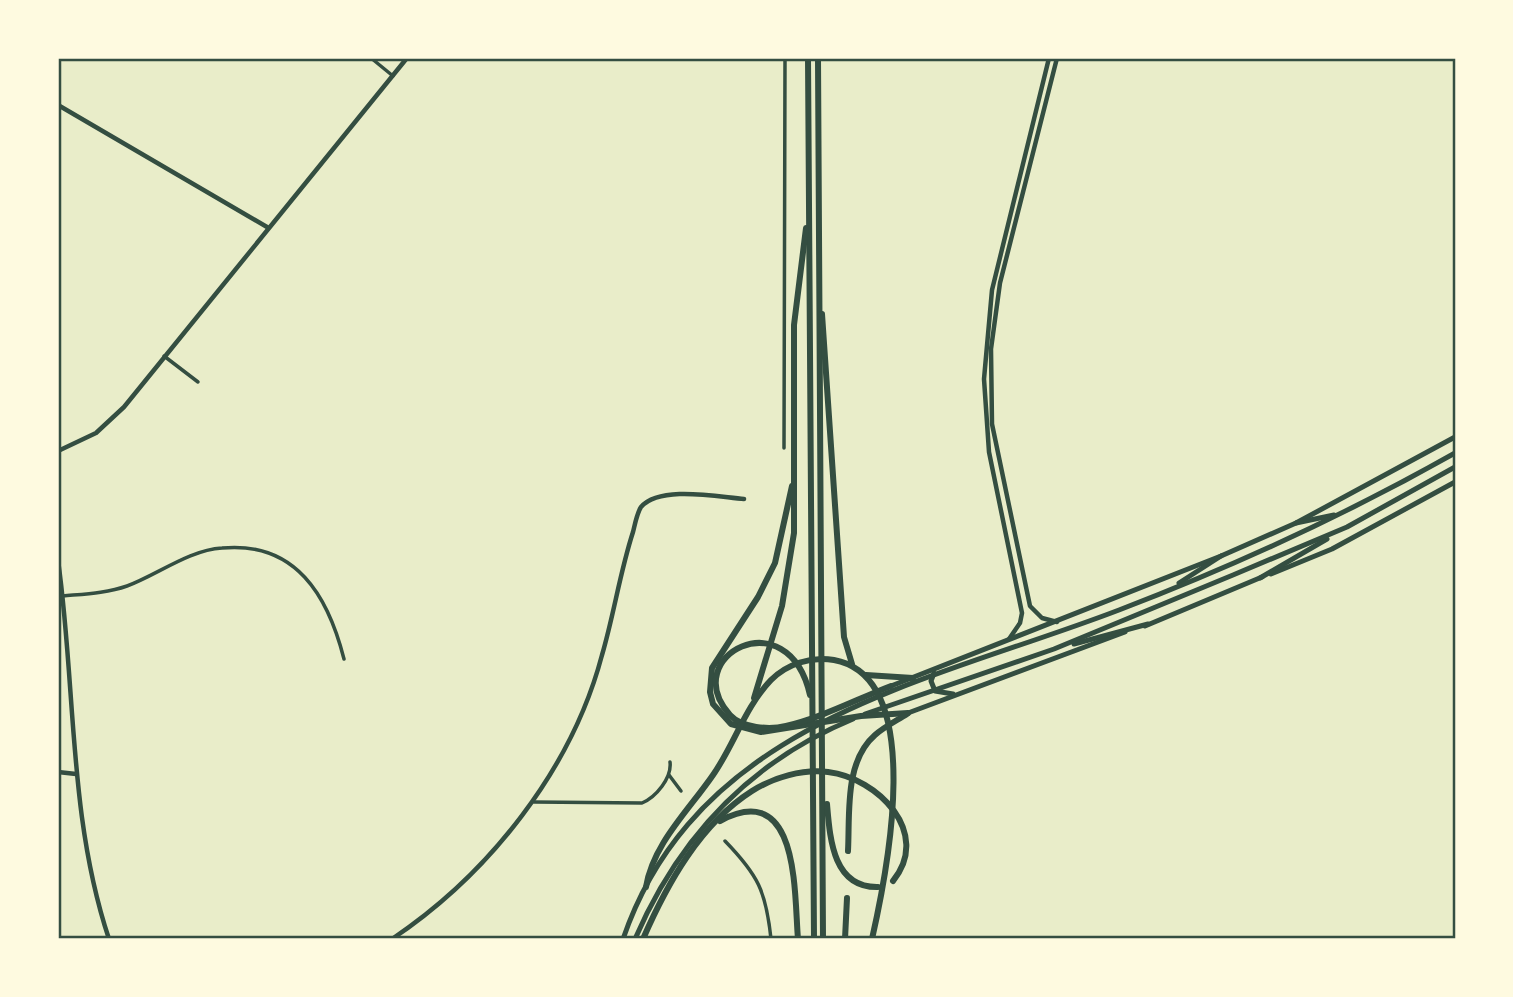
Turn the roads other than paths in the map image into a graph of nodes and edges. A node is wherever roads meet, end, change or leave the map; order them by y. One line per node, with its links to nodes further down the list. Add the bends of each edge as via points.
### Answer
1 (371, 58): 8 (street)
2 (407, 58): 8 (main road)
3 (785, 58): 16 (street)
4 (808, 58): 10 (highway)
5 (818, 58): 12 (highway)
6 (1049, 58): 33 (main road, via 992,290 986,341 989,452 1022,613)
7 (1057, 58): 31 (main road, via 1000,283 990,391 997,456 1030,606 1042,618)
8 (393, 76): 11 (main road)
9 (58, 105): 11 (main road)
10 (809, 209): 20 (highway, via 794,325); 41 (highway)
11 (267, 227): 13 (main road)
12 (818, 272): 37 (highway, via 848,659 866,676); 44 (highway)
13 (164, 356): 14 (street); 17 (main road, via 124,407 96,433)
14 (198, 382)
15 (1455, 437): 24 (main road)
16 (783, 448)
17 (58, 451)
18 (1455, 453): 23 (main road)
19 (1455, 467): 25 (main road)
20 (794, 470): 40 (highway, via 794,533 782,606); 43 (highway, via 780,550 758,597 712,668 710,692 720,714 750,731 782,731)
21 (1455, 481): 28 (main road, via 1332,549)
22 (744, 499): 50 (main road, via 679,494 652,499 640,508 602,657 577,721)
23 (1344, 512): 24 (main road); 29 (main road)
24 (1296, 523): 26 (main road)
25 (1347, 527): 28 (main road); 34 (main road)
26 (1221, 556): 29 (main road); 31 (main road)
27 (58, 560): 30 (main road)
28 (1260, 578): 32 (main road)
29 (1165, 592): 55 (main road, via 840,712 766,754 718,792 690,822)
30 (60, 596): 35 (street, via 125,587 220,548 253,550 290,564 317,589 335,624); 47 (main road)
31 (1058, 622): 33 (main road)
32 (1148, 624): 34 (main road); 39 (main road)
33 (1009, 639): 36 (main road)
34 (1054, 649): 43 (main road)
35 (344, 659)
36 (946, 665): 37 (main road); 39 (main road, via 932,676 935,691 948,695)
37 (913, 678): 38 (main road)
38 (891, 687): 41 (highway, via 785,727 766,727 735,720 719,702 717,671 741,646 773,645 798,664)
39 (965, 691): 42 (main road)
40 (749, 710): 55 (highway, via 726,754 658,852); 68 (highway, via 773,678 800,662 826,659 858,669 874,687 888,731 894,794 890,844)
41 (814, 711): 65 (highway)
42 (908, 713): 43 (highway); 53 (highway, via 875,735 856,761)
43 (861, 716): 61 (main road, via 803,743 736,792 697,831 658,890)
44 (824, 758): 56 (highway, via 834,856 852,880); 66 (highway)
45 (670, 762): 48 (street)
46 (58, 772): 47 (main road)
47 (76, 774): 58 (main road, via 94,892)
48 (669, 775): 49 (street); 50 (street, via 649,800 633,805)
49 (681, 792)
50 (534, 802): 59 (main road, via 446,899)
51 (706, 834): 54 (highway, via 733,805 772,781 822,772 851,778 874,791 897,813 905,831 903,864); 62 (highway, via 669,886); 64 (highway, via 719,822 743,812 767,818 780,828 791,852)
52 (725, 841): 63 (street, via 752,869)
53 (848, 851)
54 (892, 881)
55 (646, 887): 60 (main road)
56 (878, 887)
57 (847, 898): 67 (highway)
58 (109, 939)
59 (392, 939)
60 (623, 939)
61 (635, 939)
62 (643, 939)
63 (771, 939)
64 (797, 939)
65 (814, 939)
66 (823, 939)
67 (845, 939)
68 (872, 939)

